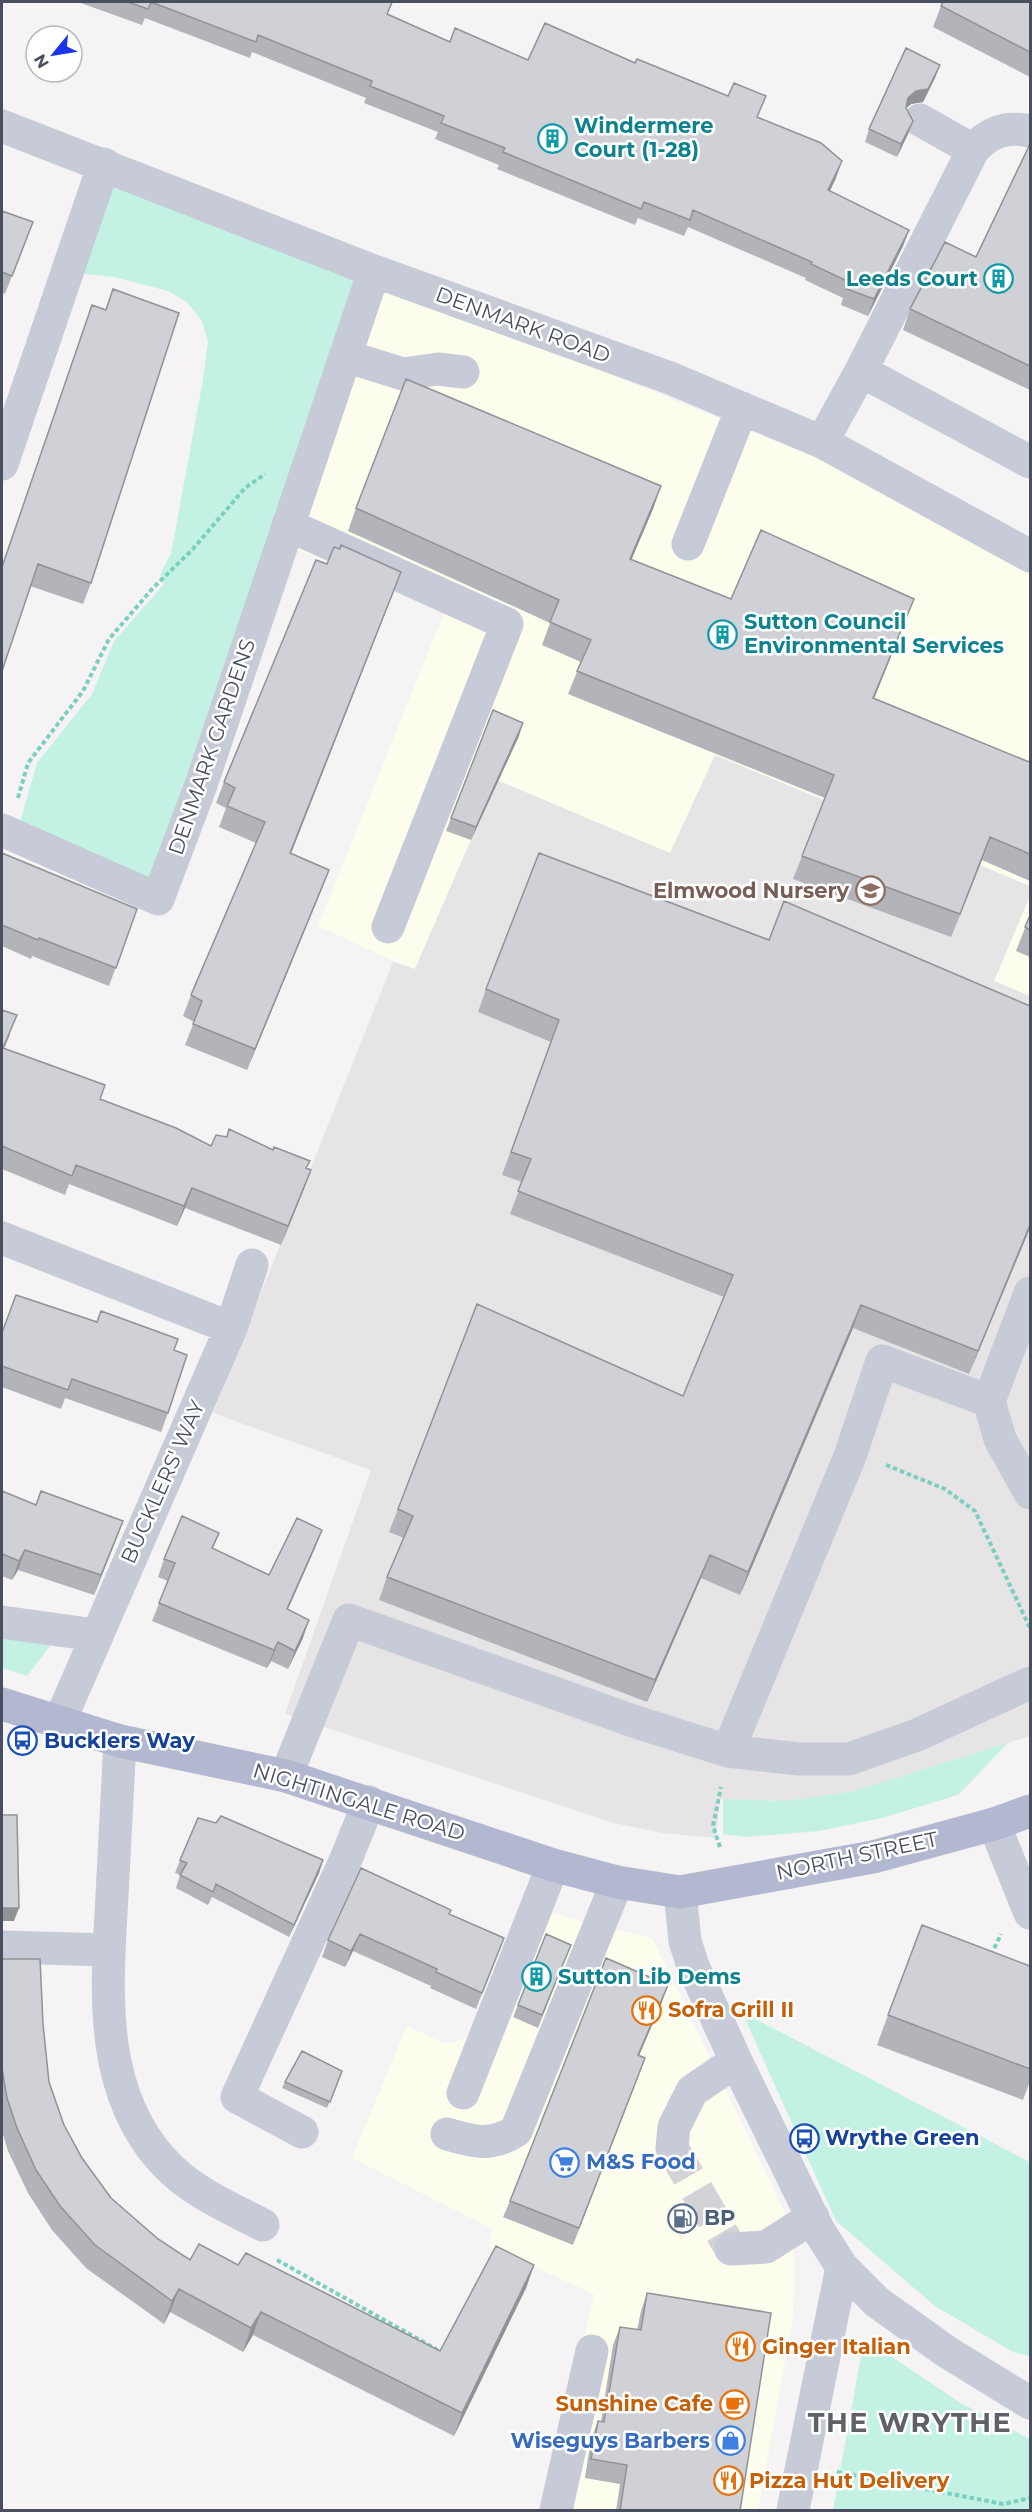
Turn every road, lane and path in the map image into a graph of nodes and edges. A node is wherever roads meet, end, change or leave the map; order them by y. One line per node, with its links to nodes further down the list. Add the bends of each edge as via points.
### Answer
1 (920, 120): 4 (street)
2 (2, 126): 5 (street, DENMARK ROAD)
3 (1030, 131): 4 (street, via 999,130)
4 (973, 150): 8 (street)
5 (104, 164): 6 (street, DENMARK ROAD); 11 (street)
6 (374, 272): 7 (street, DENMARK GARDENS); 10 (street, DENMARK ROAD)
7 (345, 356): 9 (street, via 403,374 438,369); 12 (street, DENMARK GARDENS)
8 (861, 371): 13 (street); 14 (street)
9 (463, 372)
10 (742, 408): 13 (street, DENMARK ROAD); 17 (street)
11 (8, 425): 15 (street)
12 (317, 440): 16 (street, DENMARK GARDENS); 19 (path, via 245,488 109,639 83,691 28,763)
13 (822, 442): 18 (street, DENMARK ROAD)
14 (1030, 462)
15 (2, 464)
16 (288, 525): 19 (street, DENMARK GARDENS, via 201,785 158,899); 20 (street, via 507,624)
17 (688, 544)
18 (1030, 556)
19 (5, 832)
20 (388, 927)
21 (2, 1238): 24 (street)
22 (252, 1265): 24 (street, BUCKLERS' WAY)
23 (1030, 1293): 25 (street)
24 (231, 1328): 30 (street, BUCKLERS' WAY)
25 (989, 1401): 26 (street, via 882,1361); 27 (street, via 1000,1439)
26 (851, 1451): 29 (path, via 945,1489 975,1510); 35 (street)
27 (1030, 1493)
28 (2, 1622): 30 (street)
29 (1030, 1628)
30 (95, 1635): 33 (street, BUCKLERS' WAY)
31 (1030, 1683): 35 (street, via 917,1735 849,1759 800,1759)
32 (2, 1704): 33 (main road, NIGHTINGALE ROAD)
33 (59, 1723): 34 (main road, NIGHTINGALE ROAD)
34 (120, 1741): 36 (main road, NIGHTINGALE ROAD); 46 (street)
35 (728, 1751): 36 (street, via 349,1620); 42 (path, via 713,1827)
36 (286, 1776): 37 (main road, NIGHTINGALE ROAD)
37 (369, 1802): 40 (main road, NIGHTINGALE ROAD); 49 (street, via 237,2097)
38 (1030, 1811): 39 (main road, NORTH STREET)
39 (994, 1824): 42 (main road, NORTH STREET, via 873,1857); 44 (street)
40 (553, 1864): 41 (main road, NIGHTINGALE ROAD); 48 (street)
41 (617, 1882): 43 (main road, NIGHTINGALE ROAD); 50 (street, via 516,2131 501,2140 474,2142)
42 (731, 1882): 43 (main road, NORTH STREET)
43 (680, 1892): 47 (street, via 685,1941 693,1966)
44 (1030, 1913)
45 (2, 1947): 46 (street)
46 (109, 1950): 53 (street, via 110,2028 116,2069 132,2115 163,2161 184,2181)
47 (736, 2061): 51 (street, via 692,2091 674,2127); 52 (street)
48 (463, 2093)
49 (302, 2132)
50 (447, 2134)
51 (672, 2148)
52 (813, 2217): 54 (street, via 766,2247); 55 (street)
53 (263, 2225): 57 (path, via 252,2246 436,2349)
54 (731, 2249)
55 (842, 2267): 58 (street, via 877,2302 947,2352); 59 (street)
56 (592, 2351): 61 (street)
57 (432, 2356)
58 (1026, 2398)
59 (801, 2465): 60 (path, via 1003,2504); 62 (street)
60 (1030, 2498)
61 (556, 2511)
62 (794, 2511)

